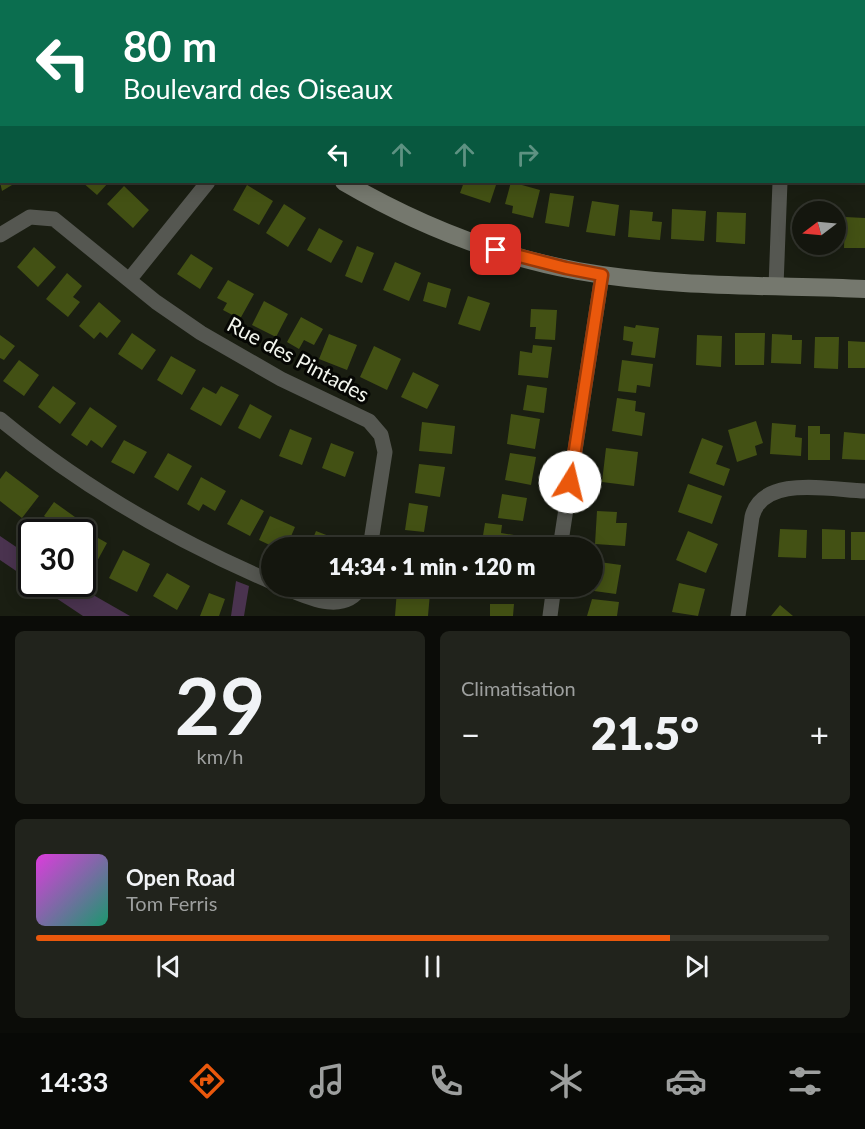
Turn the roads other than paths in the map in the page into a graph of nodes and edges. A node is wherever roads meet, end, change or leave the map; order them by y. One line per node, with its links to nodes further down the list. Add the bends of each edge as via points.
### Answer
1 (207, 183): 6 (street)
2 (346, 183): 5 (street, via 458,236 527,259)
3 (780, 183): 7 (street)
4 (0, 235): 6 (street, Rue des Pintades, via 30,217 54,219)
5 (602, 275): 7 (street); 12 (street)
6 (129, 280): 11 (street, Rue des Pintades, via 183,321 240,356 374,425 381,435 384,452)
7 (776, 286): 8 (street)
8 (865, 289)
9 (0, 419): 13 (street, via 122,506 191,545)
10 (865, 491): 18 (street, via 786,489 764,496 754,511)
11 (372, 537)
12 (562, 537)
13 (261, 577)
14 (312, 597): 15 (street, via 334,605)
15 (353, 597)
16 (553, 597): 17 (street)
17 (550, 616)
18 (738, 616)

